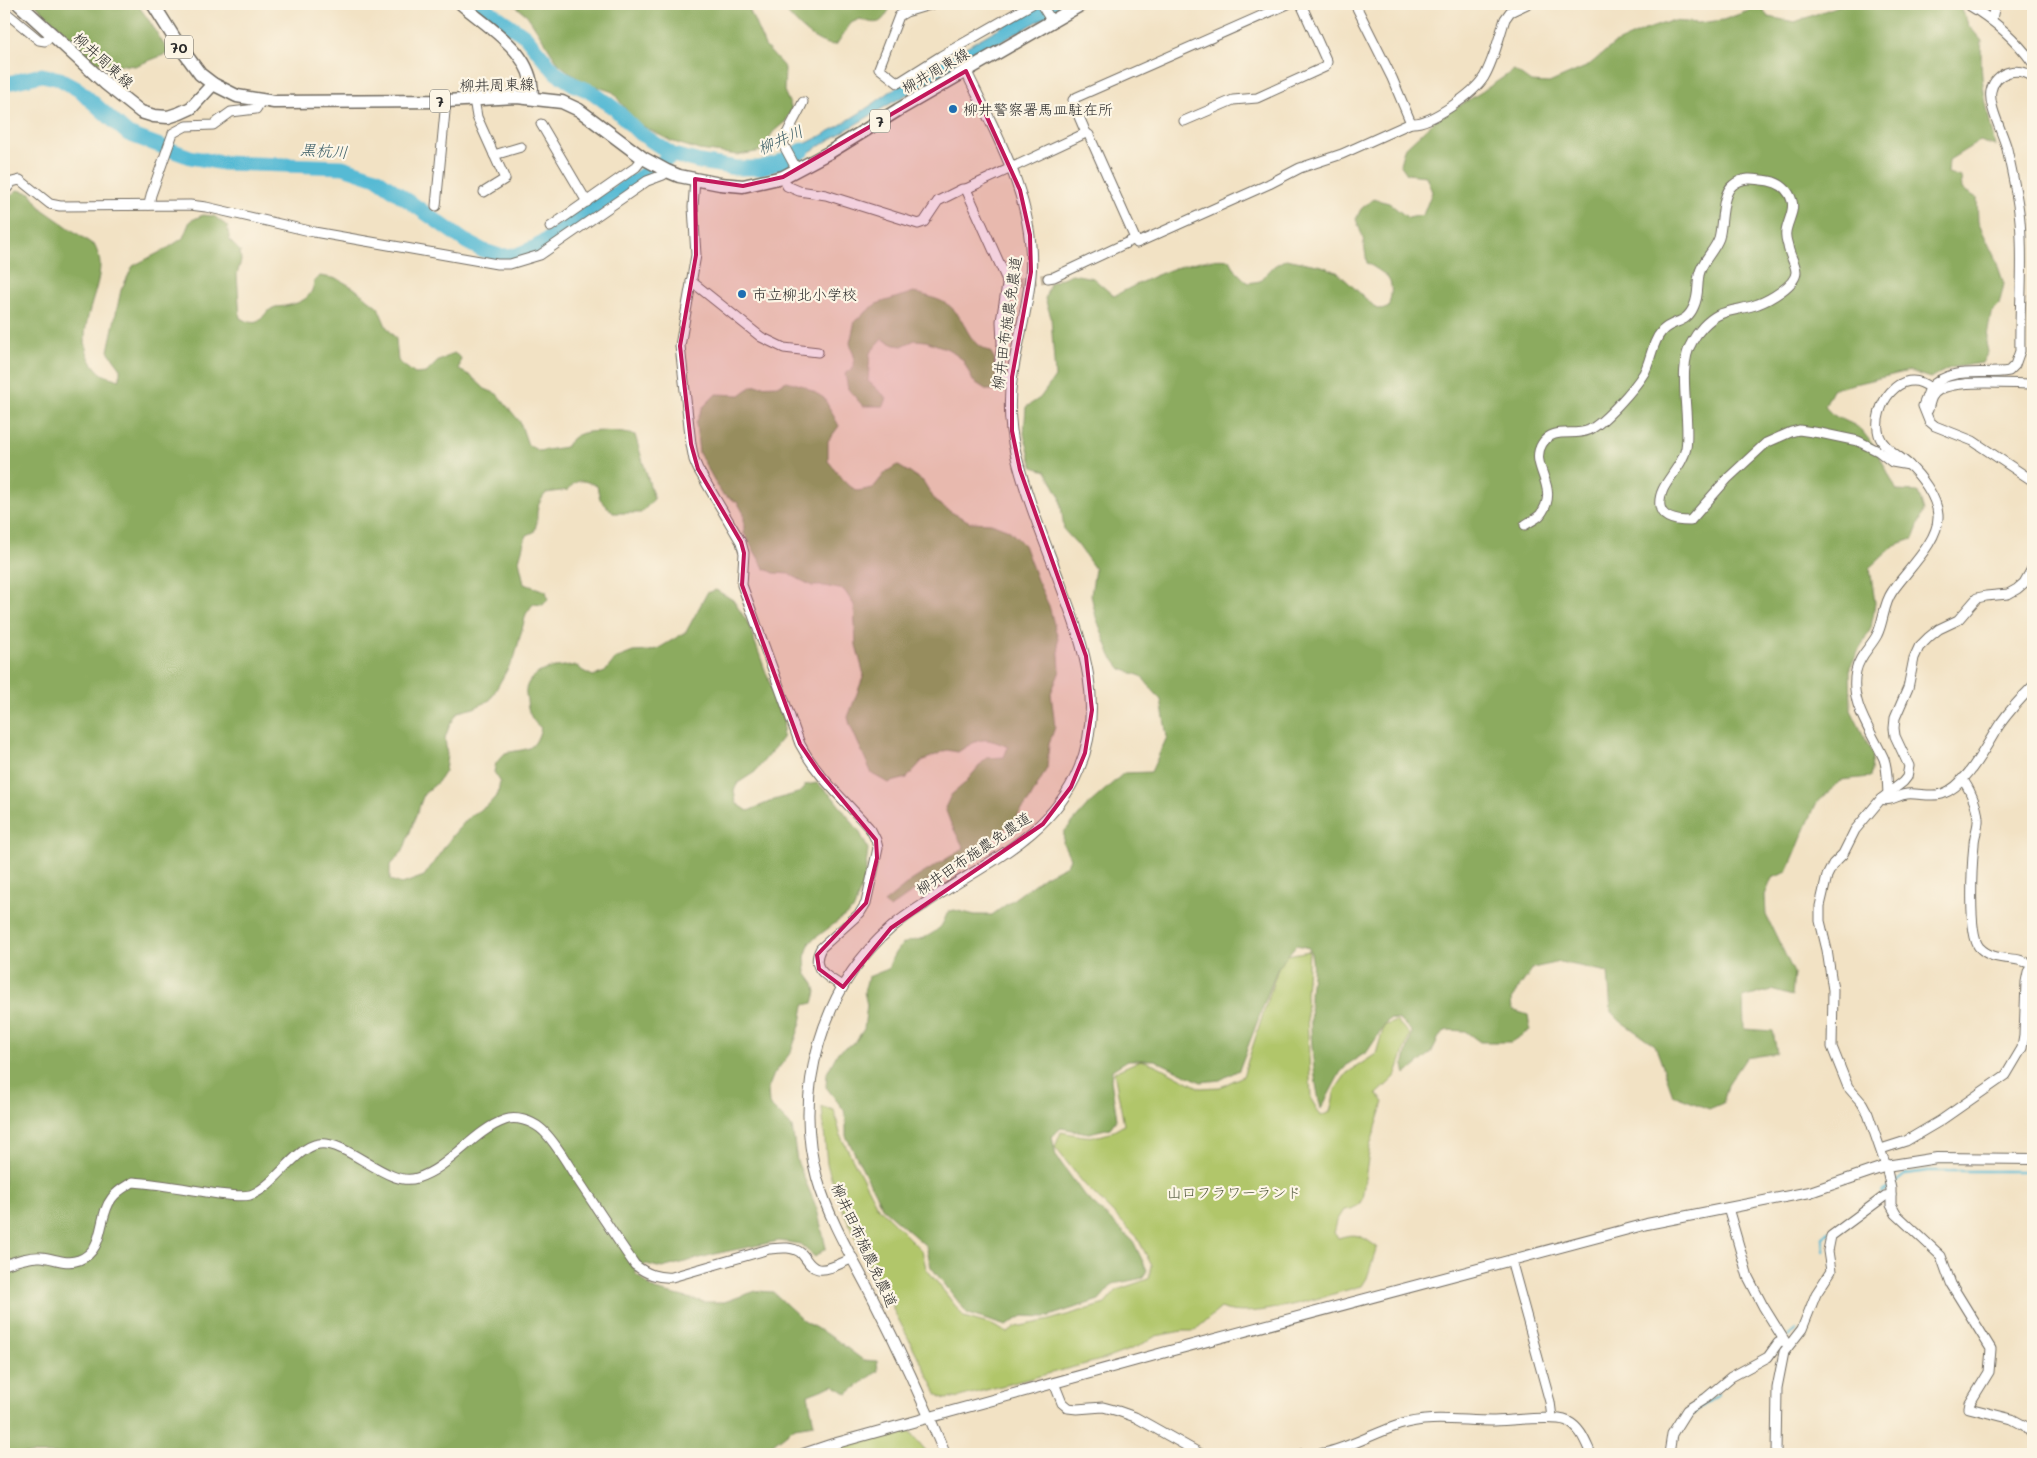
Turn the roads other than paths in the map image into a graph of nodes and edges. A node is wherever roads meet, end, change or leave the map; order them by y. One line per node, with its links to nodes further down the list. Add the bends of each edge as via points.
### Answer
1 (19, 4): 17 (main road, 柳井周東線)
2 (153, 4): 21 (main road, 70, via 190,62)
3 (461, 4): 22 (main road, via 520,55 532,80)
4 (933, 4): 5 (street, via 899,16 879,68 898,83)
5 (1032, 4)
6 (1041, 4): 15 (street)
7 (1082, 4): 15 (main road, 柳井周東線 / 7)
8 (1288, 4): 30 (street, via 1077,97 1073,100)
9 (1300, 4): 27 (street, via 1327,62 1325,67 1257,98 1233,100)
10 (1355, 4): 28 (street)
11 (1527, 4): 28 (street, via 1510,12 1505,19 1483,78 1458,102 1435,117 1418,124)
12 (1967, 4): 16 (street)
13 (1995, 4): 16 (street)
14 (4, 10): 17 (street, via 39,40 45,41)
15 (1050, 18): 19 (main road, 柳井周東線 / 7)
16 (1992, 19): 18 (street)
17 (52, 34): 21 (main road, 柳井周東線, via 141,112 168,117 191,108)
18 (2033, 63)
19 (966, 71): 34 (main road, 柳井周東線 / 7, via 830,152); 35 (street, 柳井田布施農免農道)
20 (2033, 77): 52 (street, via 2020,71 2008,72 1994,81 1991,91 2011,164 2020,221 2018,360 2009,371 1954,374)
21 (213, 84): 24 (main road, 柳井周東線 / 7, via 237,96)
22 (532, 98): 23 (main road, 柳井周東線 / 7); 33 (main road, 柳井周東線 / 7, via 562,102 579,110)
23 (474, 99): 25 (main road, 柳井周東線 / 7); 32 (street, via 477,117)
24 (261, 101): 25 (main road, 柳井周東線 / 7); 43 (street, via 256,109 231,112 213,125 186,126 173,133)
25 (446, 101): 44 (street)
26 (803, 102): 34 (street, via 783,144)
27 (1184, 121)
28 (1411, 123): 46 (street, via 1342,154 1300,168 1137,243)
29 (541, 124): 42 (street)
30 (1086, 133): 35 (street); 46 (street)
31 (521, 147): 32 (street)
32 (494, 155): 41 (street, via 505,179)
33 (647, 160): 36 (main road, 柳井周東線 / 7); 42 (street)
34 (796, 168): 37 (main road, 柳井周東線 / 7)
35 (1011, 168): 39 (street); 50 (street, 柳井田布施農免農道, via 1027,215 1031,253 1031,272)
36 (666, 170): 38 (main road, 柳井周東線 / 7); 43 (street, via 540,255 510,264 342,238 206,206)
37 (783, 177): 38 (main road, 柳井周東線 / 7, via 743,186); 39 (street, via 787,186 799,191 826,195 918,224 924,222 938,201)
38 (695, 179): 48 (street, via 696,255)
39 (966, 189): 50 (street, via 1010,284 1004,290 999,377)
40 (4, 192): 43 (street, via 12,182 20,180 50,204 60,206)
41 (484, 192)
42 (587, 202): 45 (street)
43 (149, 204)
44 (436, 206)
45 (550, 227)
46 (1135, 238): 47 (street)
47 (1048, 278)
48 (691, 281): 49 (street, via 761,337 784,348); 63 (street, via 680,346 694,460 741,542 744,553 742,585 800,744 876,840 877,858 866,903 860,914 817,955 819,969)
49 (818, 352)
50 (1012, 377): 63 (street, 柳井田布施農免農道, via 1010,407 1015,452 1090,675 1092,710 1085,753 1071,787 1043,824 1008,851 891,928 856,967)
51 (2033, 384): 53 (street, via 1957,384 1941,388 1930,400)
52 (1930, 388): 53 (street, via 1923,406); 54 (street, via 1916,380 1907,381 1893,389 1879,412 1878,434 1883,444)
53 (1926, 415): 55 (street, via 1935,426 1973,441)
54 (1909, 465): 56 (street, via 1892,462 1858,441 1799,430 1766,443 1727,479 1690,521 1678,522 1664,516 1660,508 1662,490 1678,469 1686,448 1685,372 1691,342 1718,315 1760,304 1796,277 1797,269 1789,254 1786,233 1792,202 1786,188 1774,182 1750,178 1732,185 1726,193 1719,236 1704,262 1699,276 1700,292 1687,319 1663,330 1644,373 1609,415 1588,431 1553,434 1542,444 1540,468 1549,494 1540,515); 61 (street, via 1926,485 1936,505 1939,516 1937,528 1931,541 1891,594 1876,635 1860,658 1854,685 1865,724 1884,760 1887,772)
55 (2033, 482)
56 (1525, 526)
57 (2033, 567): 58 (street)
58 (2029, 585): 61 (street, via 2008,594 1977,598 1958,620 1934,633 1919,647 1894,728 1909,772 1903,782)
59 (2033, 686): 60 (street, via 2015,704)
60 (1962, 779): 61 (street, via 1944,794 1904,794 1888,801); 62 (street, via 1978,818 1973,857 1972,924 1975,941 1993,956)
61 (1884, 796): 64 (street, via 1863,819 1842,854 1832,864 1824,888 1820,921 1833,990 1832,1047 1848,1086 1868,1114)
62 (2033, 964): 64 (street, via 2026,982 2022,1048 2006,1075 1906,1141)
63 (843, 987): 69 (street, 柳井田布施農免農道, via 823,1029 816,1053 809,1117 817,1177 832,1217)
64 (1881, 1148): 66 (street)
65 (2033, 1159): 66 (street, via 1937,1158)
66 (1886, 1166): 67 (street); 68 (street, via 1810,1192)
67 (1891, 1188): 72 (street, via 1831,1236 1828,1250 1831,1271 1816,1294 1802,1329); 76 (street, via 1891,1204 1896,1214 1941,1256 1952,1284 1991,1349 1990,1372 1969,1408 2012,1419)
68 (1728, 1208): 70 (street, via 1648,1224); 72 (street, via 1748,1277)
69 (853, 1258): 71 (street, via 819,1270 800,1253 782,1248 672,1277 660,1278 646,1273 635,1265 542,1129 530,1122 514,1119 504,1120 486,1131 438,1167 416,1179 392,1176 332,1145 319,1144 308,1147 264,1187 249,1195 133,1182 110,1199 98,1244 90,1254 68,1262 30,1257); 74 (street, 柳井田布施農免農道)
70 (1511, 1260): 73 (street); 75 (street)
71 (4, 1265)
72 (1786, 1342): 82 (street, via 1778,1343 1768,1357 1731,1377 1687,1410 1672,1434); 83 (street, via 1777,1388)
73 (1054, 1383): 74 (street); 79 (street, via 1062,1403 1068,1408 1103,1407 1118,1411)
74 (930, 1417): 77 (street); 78 (street, 柳井田布施農免農道)
75 (1552, 1418): 80 (street, via 1426,1420 1401,1424 1326,1453); 81 (street, via 1576,1428)
76 (2033, 1435)
77 (803, 1454)
78 (945, 1454)
79 (1201, 1454)
80 (1301, 1454)
81 (1591, 1454)
82 (1669, 1454)
83 (1776, 1454)

